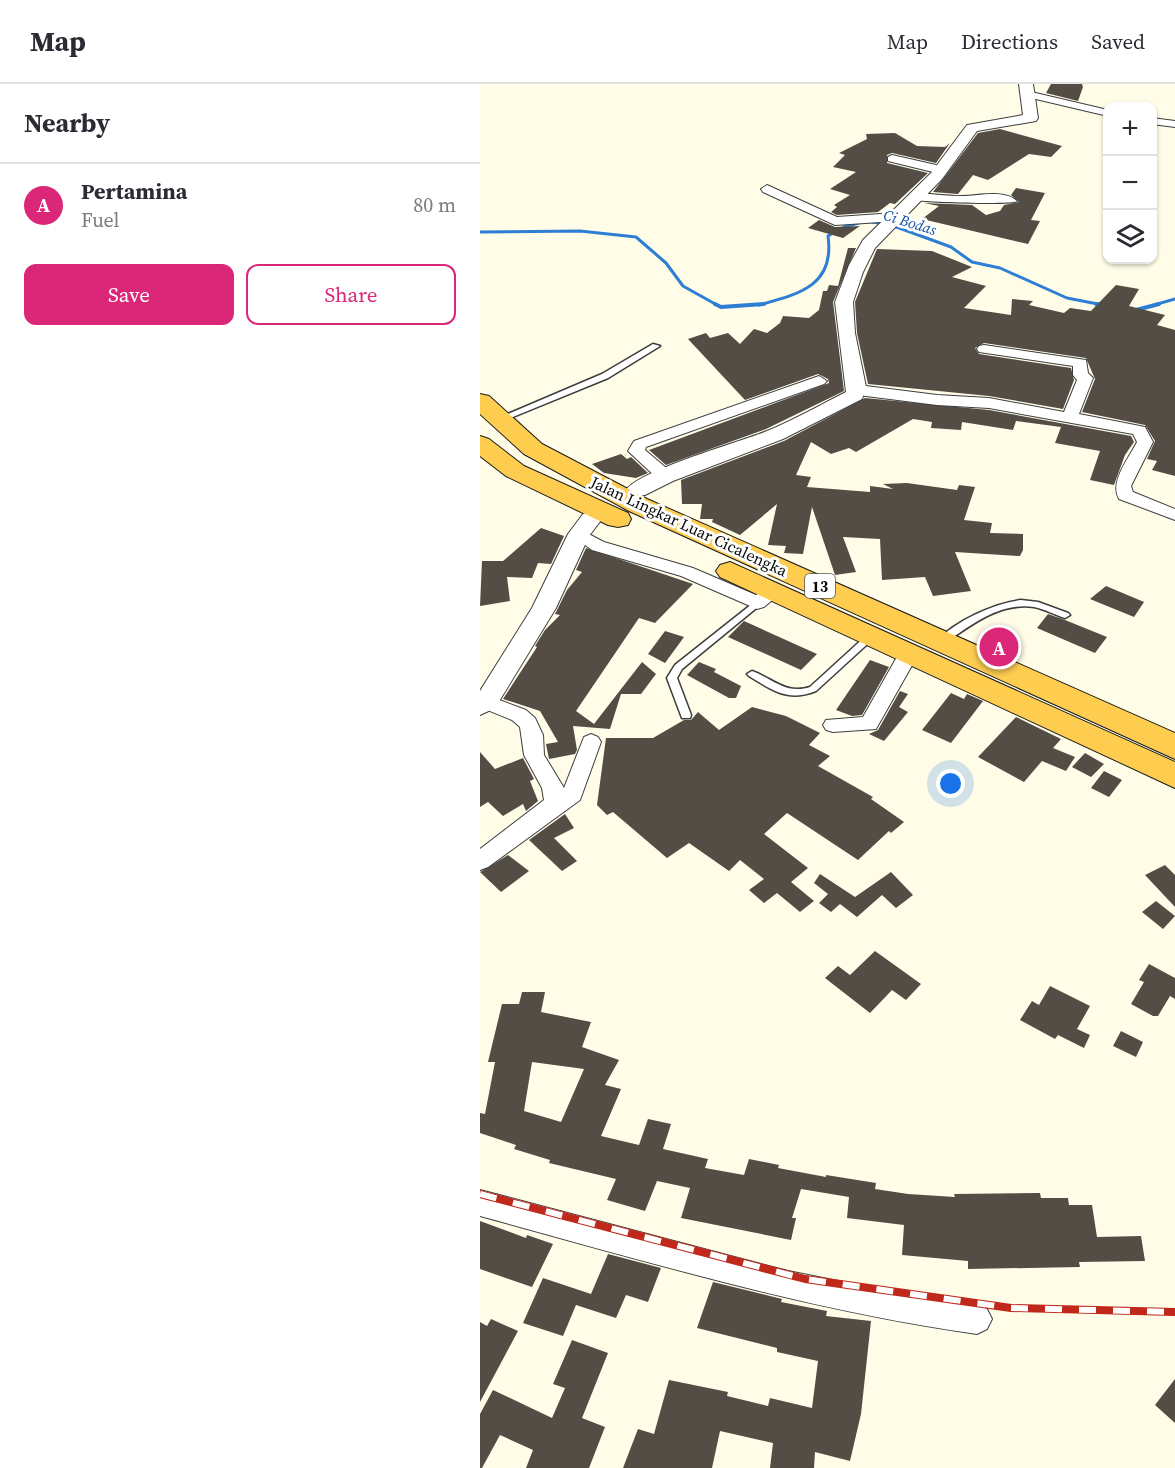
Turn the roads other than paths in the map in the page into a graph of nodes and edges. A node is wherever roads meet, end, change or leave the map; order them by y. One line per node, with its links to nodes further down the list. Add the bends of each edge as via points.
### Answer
1 (1027, 89): 2 (street); 6 (street, via 1031,118 973,127)
2 (1103, 112)
3 (1157, 122): 4 (street)
4 (1175, 124)
5 (892, 159): 6 (street)
6 (941, 170): 8 (street)
7 (768, 189): 10 (street, via 835,222)
8 (919, 197): 9 (street, via 964,200 983,196); 10 (street)
9 (1011, 201)
10 (890, 222): 14 (street, via 865,250 842,307)
11 (656, 346): 15 (lane, via 605,376)
12 (984, 349): 16 (street, via 1081,363 1080,375 1085,378)
13 (819, 381): 18 (street, via 640,444 636,451)
14 (858, 390): 16 (street, via 988,403); 18 (street, via 850,400 795,427)
15 (490, 410): 25 (highway, Jalan Lingkar Luar Cicalengka / 13, via 533,449 638,505)
16 (1070, 417): 20 (street, via 1139,430 1145,442 1124,486 1125,495)
17 (480, 444): 22 (highway, Jalan Lingkar Luar Cicalengka / 13, via 516,471)
18 (665, 476): 19 (street)
19 (637, 490)
20 (1175, 515)
21 (585, 527): 22 (street, via 598,546); 28 (street, via 544,608)
22 (765, 597): 24 (highway, Jalan Lingkar Luar Cicalengka / 13); 29 (lane, via 678,667 672,678)
23 (1065, 615): 25 (lane, via 1035,604 1014,603 975,619)
24 (871, 636): 26 (highway, Jalan Lingkar Luar Cicalengka / 13); 27 (lane, via 803,694 785,693)
25 (941, 641): 32 (highway, Jalan Lingkar Luar Cicalengka / 13)
26 (909, 653): 30 (street, via 869,724); 33 (highway, Jalan Lingkar Luar Cicalengka / 13)
27 (752, 674)
28 (483, 704): 34 (street, via 519,715 528,723 534,755 553,788)
29 (686, 715)
30 (833, 725)
31 (591, 742): 34 (street, via 572,794)
32 (1175, 747)
33 (1175, 776)
34 (552, 807): 35 (street)
35 (480, 861)
36 (480, 1203): 37 (street, via 740,1275 906,1311)
37 (977, 1319)

